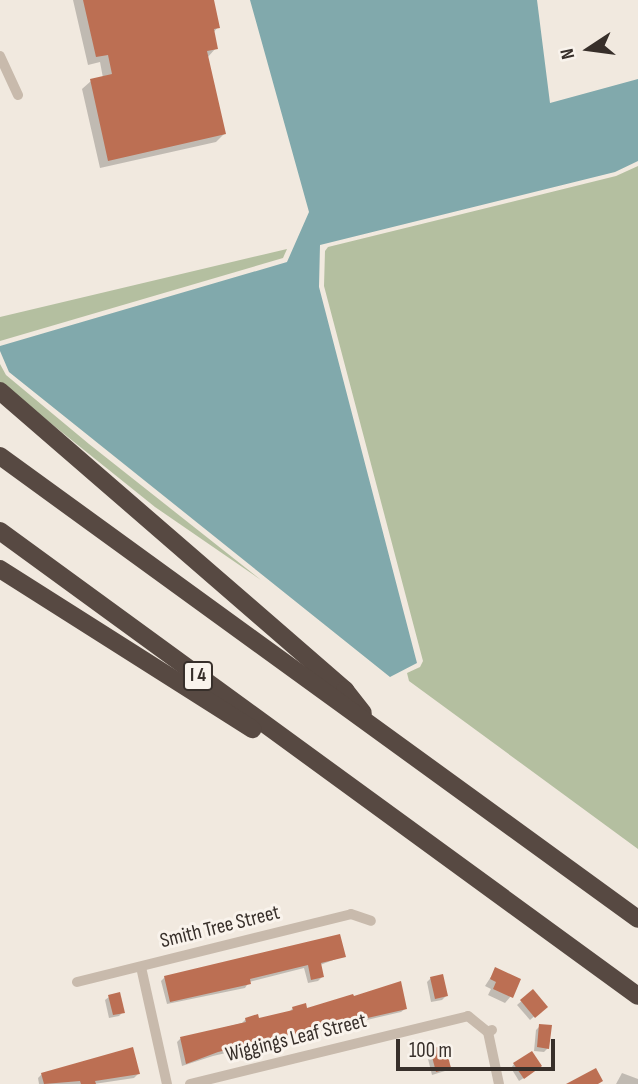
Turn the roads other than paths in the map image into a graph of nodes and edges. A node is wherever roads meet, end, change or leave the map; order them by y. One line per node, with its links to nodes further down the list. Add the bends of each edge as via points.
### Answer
1 (0, 56): 2 (street)
2 (18, 95)
3 (0, 391): 7 (highway, via 345,690)
4 (0, 456): 7 (highway)
5 (0, 531): 8 (highway, I 4)
6 (0, 569): 8 (highway)
7 (376, 730): 9 (highway)
8 (396, 821): 13 (highway, I 4)
9 (638, 919)
10 (371, 921): 11 (street, Smith Tree Street, via 351,914)
11 (141, 967): 12 (street, Smith Tree Street); 14 (street)
12 (77, 982)
13 (638, 996)
14 (167, 1084)
15 (190, 1084): 16 (street, Wiggings Leaf Street, via 468,1016 490,1031)
16 (499, 1084)

